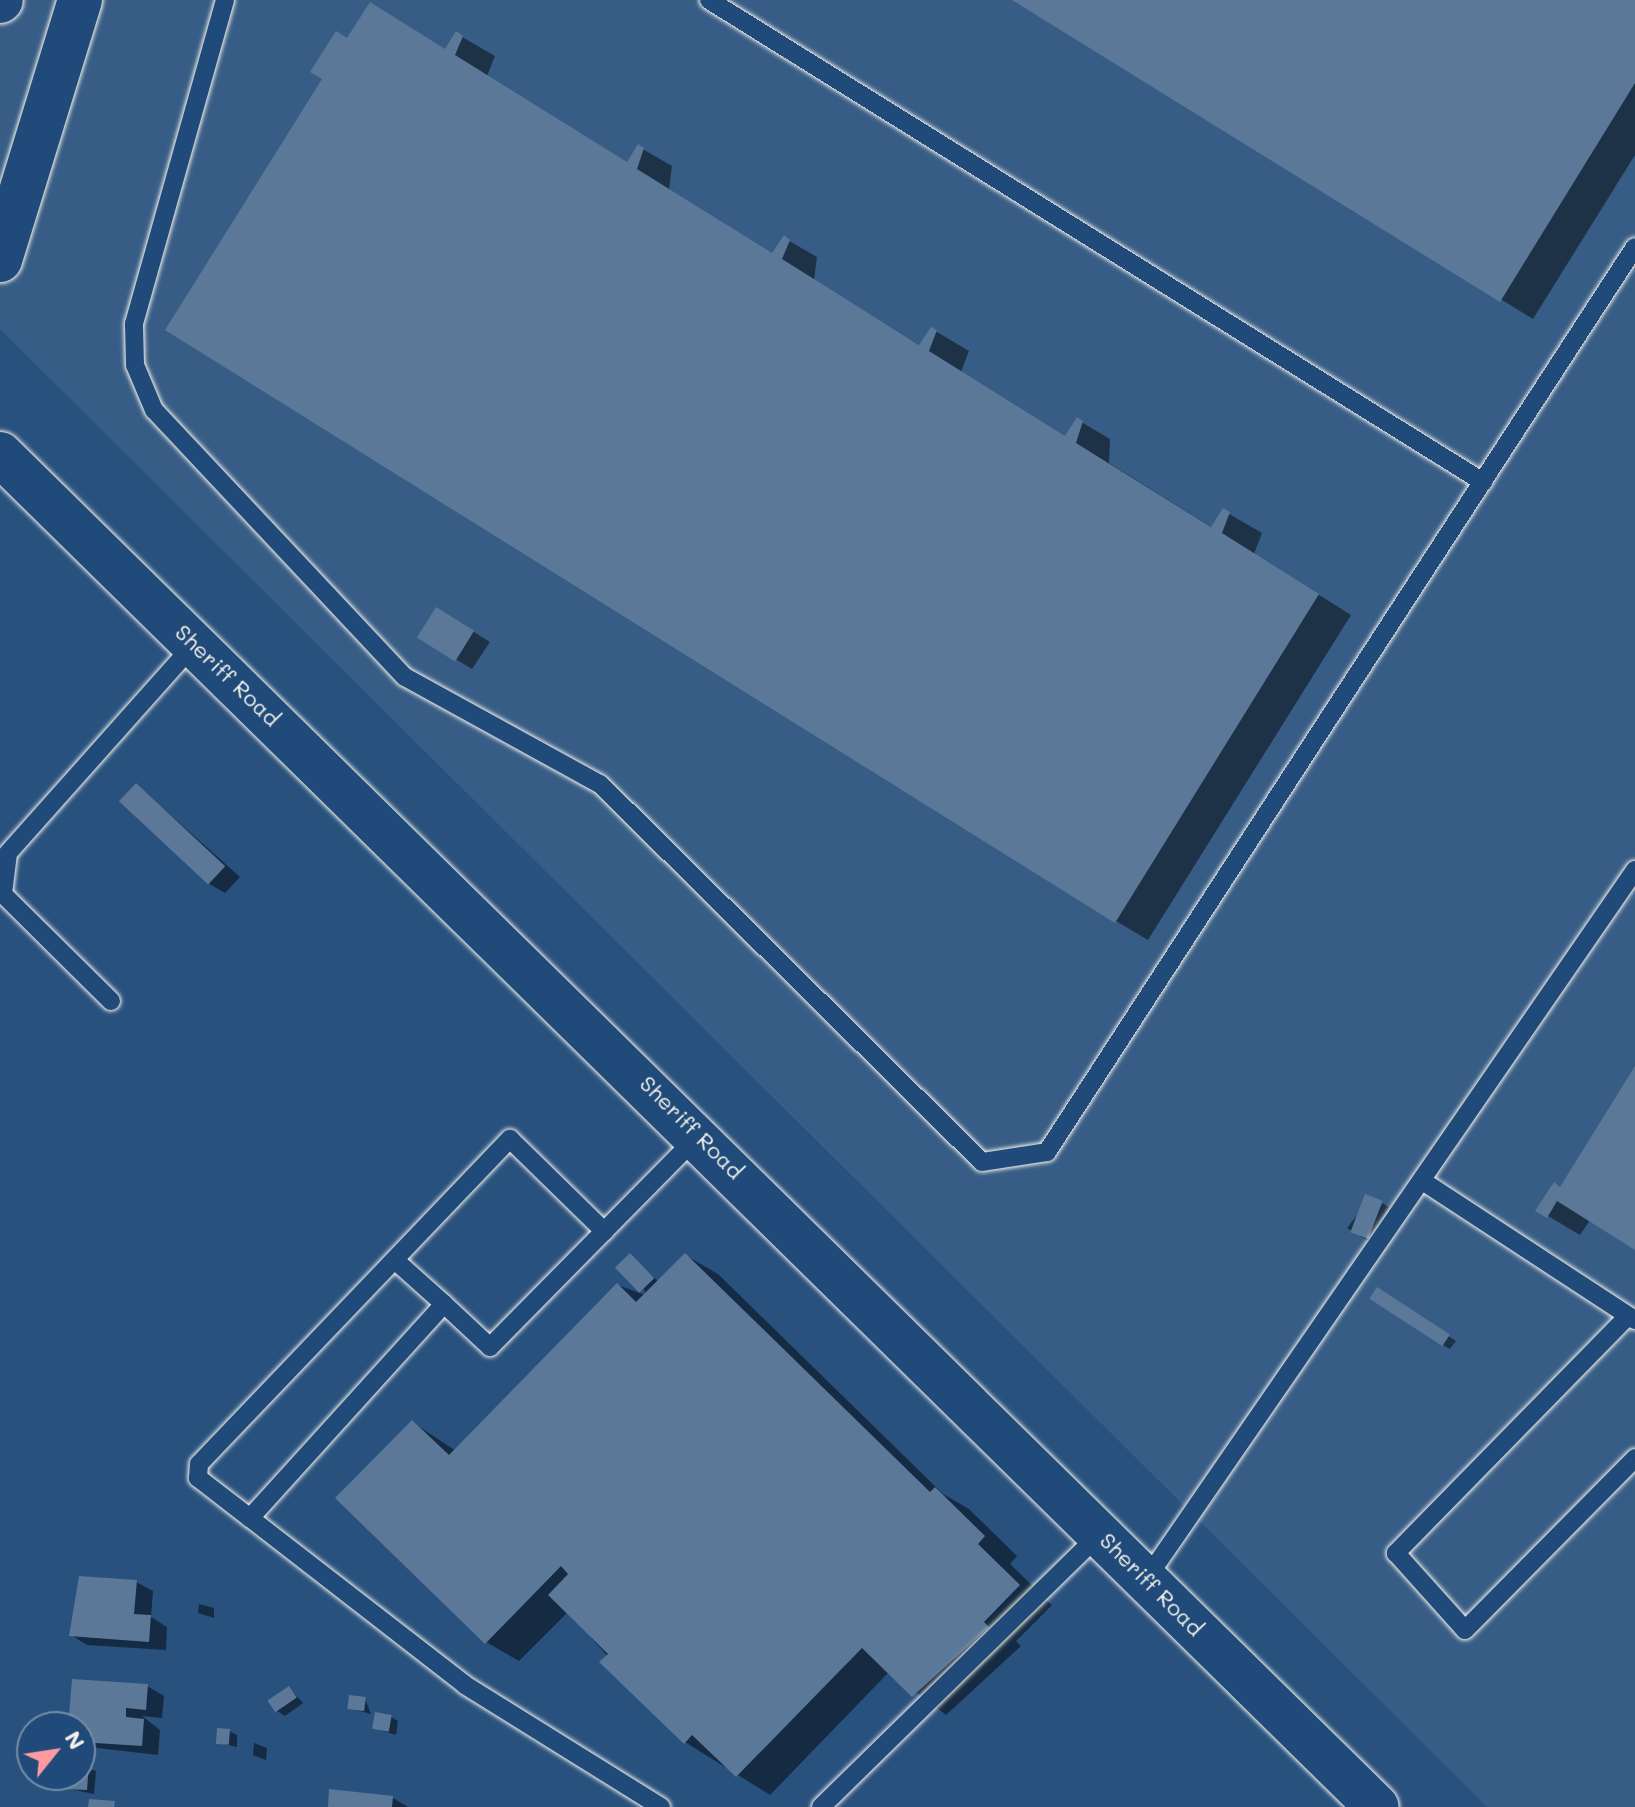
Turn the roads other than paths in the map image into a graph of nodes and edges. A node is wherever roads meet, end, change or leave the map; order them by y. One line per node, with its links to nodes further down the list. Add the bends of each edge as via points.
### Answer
1 (80, 0): 5 (main road)
2 (225, 0): 7 (lane, via 134,324 135,365 154,410 405,677 600,784 982,1162 1047,1152)
3 (709, 0): 7 (lane)
4 (1635, 247): 7 (lane)
5 (0, 260)
6 (0, 454): 8 (main road, Sheriff Road)
7 (1483, 482)
8 (195, 643): 10 (lane, via 8,853 3,894); 11 (main road, Sheriff Road)
9 (1635, 870): 12 (lane)
10 (111, 1001)
11 (699, 1135): 13 (lane); 19 (main road, Sheriff Road)
12 (1424, 1182): 16 (lane); 20 (lane)
13 (604, 1231): 14 (lane, via 510,1139); 15 (lane, via 490,1347)
14 (397, 1262): 15 (lane); 18 (lane, via 199,1464 198,1478)
15 (444, 1304): 18 (lane)
16 (1632, 1318): 17 (lane, via 1396,1553 1465,1630)
17 (1635, 1458)
18 (250, 1518): 21 (lane, via 465,1685)
19 (1101, 1533): 20 (main road, Sheriff Road); 22 (lane)
20 (1147, 1578): 23 (main road, Sheriff Road)
21 (661, 1807)
22 (821, 1807)
23 (1377, 1807)

